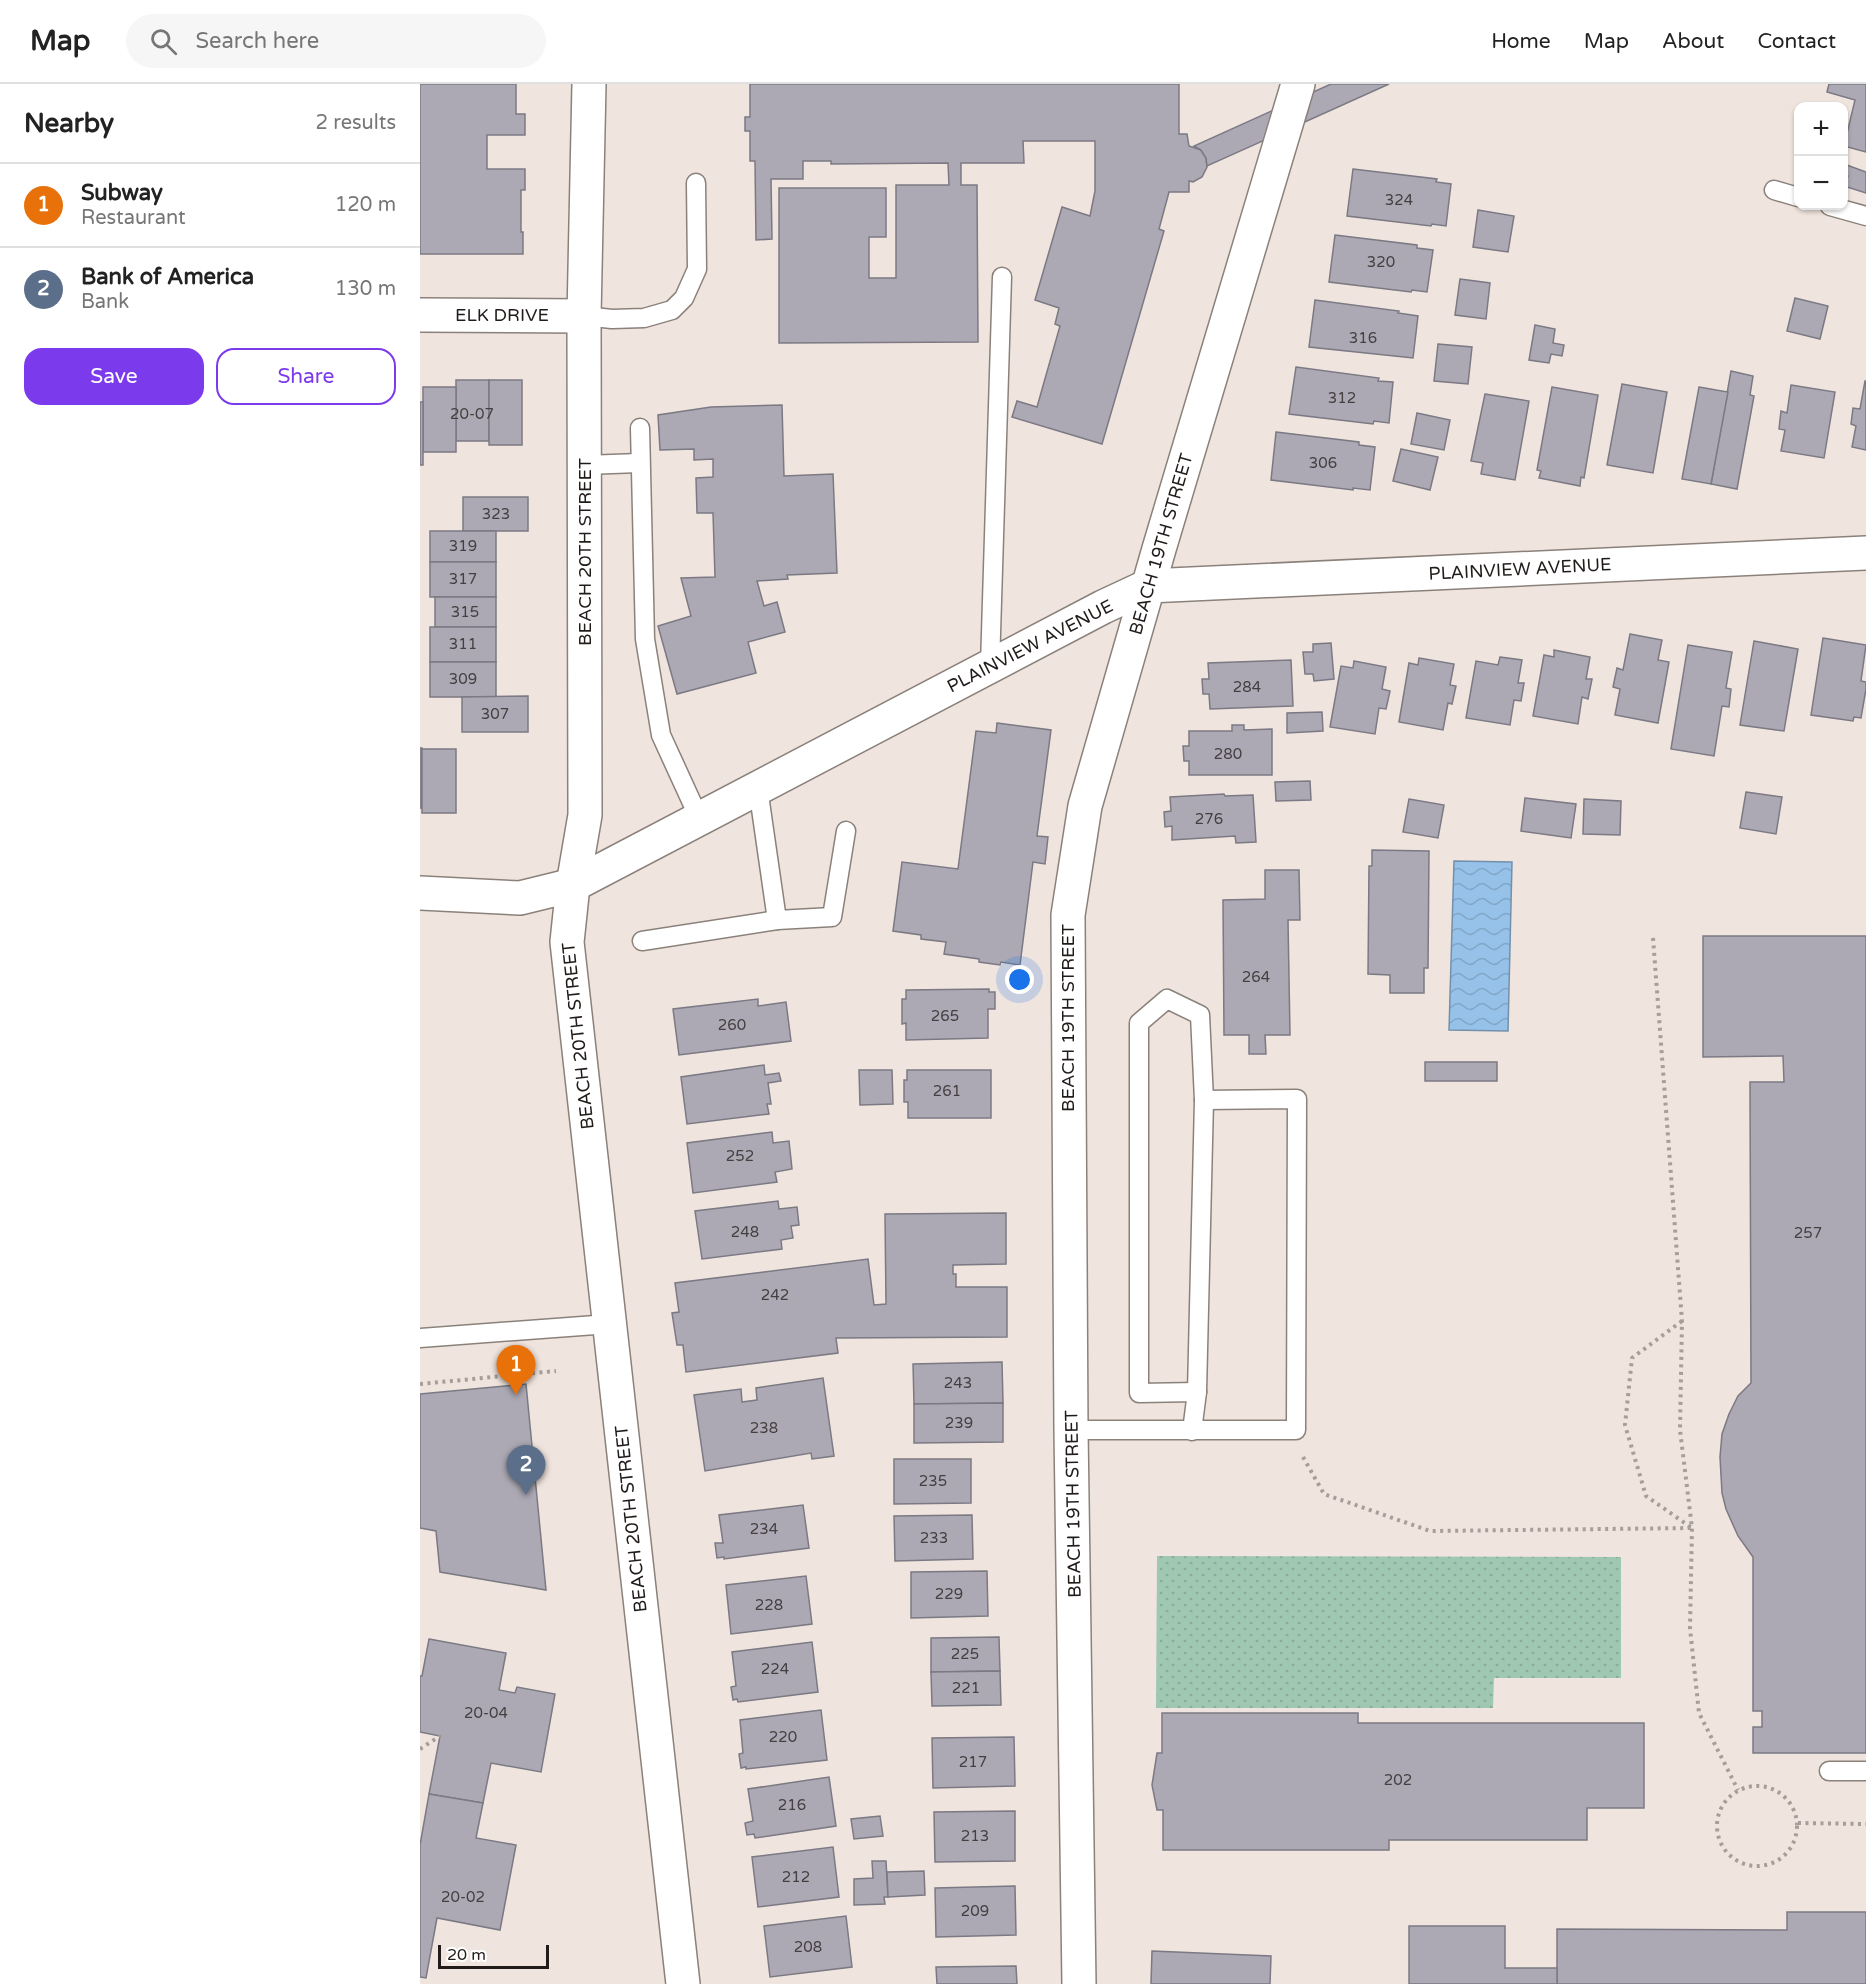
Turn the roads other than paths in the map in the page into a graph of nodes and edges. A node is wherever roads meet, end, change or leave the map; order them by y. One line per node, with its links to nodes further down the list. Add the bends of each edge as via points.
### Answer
1 (589, 84): 10 (street, BEACH 20TH STREET)
2 (1298, 84): 15 (street, BEACH 19TH STREET)
3 (696, 183): 10 (lane, via 697,269 684,298 672,310 644,318)
4 (1774, 190): 5 (lane)
5 (1794, 196)
6 (1844, 210): 7 (lane)
7 (1866, 216)
8 (1002, 278): 16 (lane)
9 (420, 315): 10 (street, ELK DRIVE)
10 (584, 316): 13 (street, BEACH 20TH STREET)
11 (640, 428): 12 (lane)
12 (639, 463): 13 (lane); 18 (lane, via 645,639 659,724)
13 (585, 465): 20 (street, BEACH 20TH STREET, via 585,815)
14 (1866, 553): 15 (street, PLAINVIEW AVENUE)
15 (1148, 586): 16 (street, PLAINVIEW AVENUE); 28 (street, BEACH 19TH STREET, via 1085,806 1068,915)
16 (990, 666): 17 (street, PLAINVIEW AVENUE)
17 (758, 788): 18 (street, PLAINVIEW AVENUE); 22 (lane)
18 (699, 818): 20 (street, PLAINVIEW AVENUE)
19 (846, 831): 22 (lane, via 832,917)
20 (573, 885): 21 (street, PLAINVIEW AVENUE, via 520,898); 25 (street, BEACH 20TH STREET, via 567,942)
21 (420, 894)
22 (777, 920): 23 (lane)
23 (642, 941)
24 (1204, 1100): 27 (lane); 27 (lane, via 1200,1015 1167,999 1139,1023 1139,1393); 29 (lane, via 1298,1099 1296,1430)
25 (609, 1324): 26 (lane); 32 (street, BEACH 20TH STREET)
26 (420, 1338)
27 (1197, 1392): 29 (lane)
28 (1071, 1430): 29 (lane); 33 (street, BEACH 19TH STREET)
29 (1192, 1431)
30 (1829, 1771): 31 (lane)
31 (1866, 1771)
32 (682, 1984)
33 (1079, 1984)

